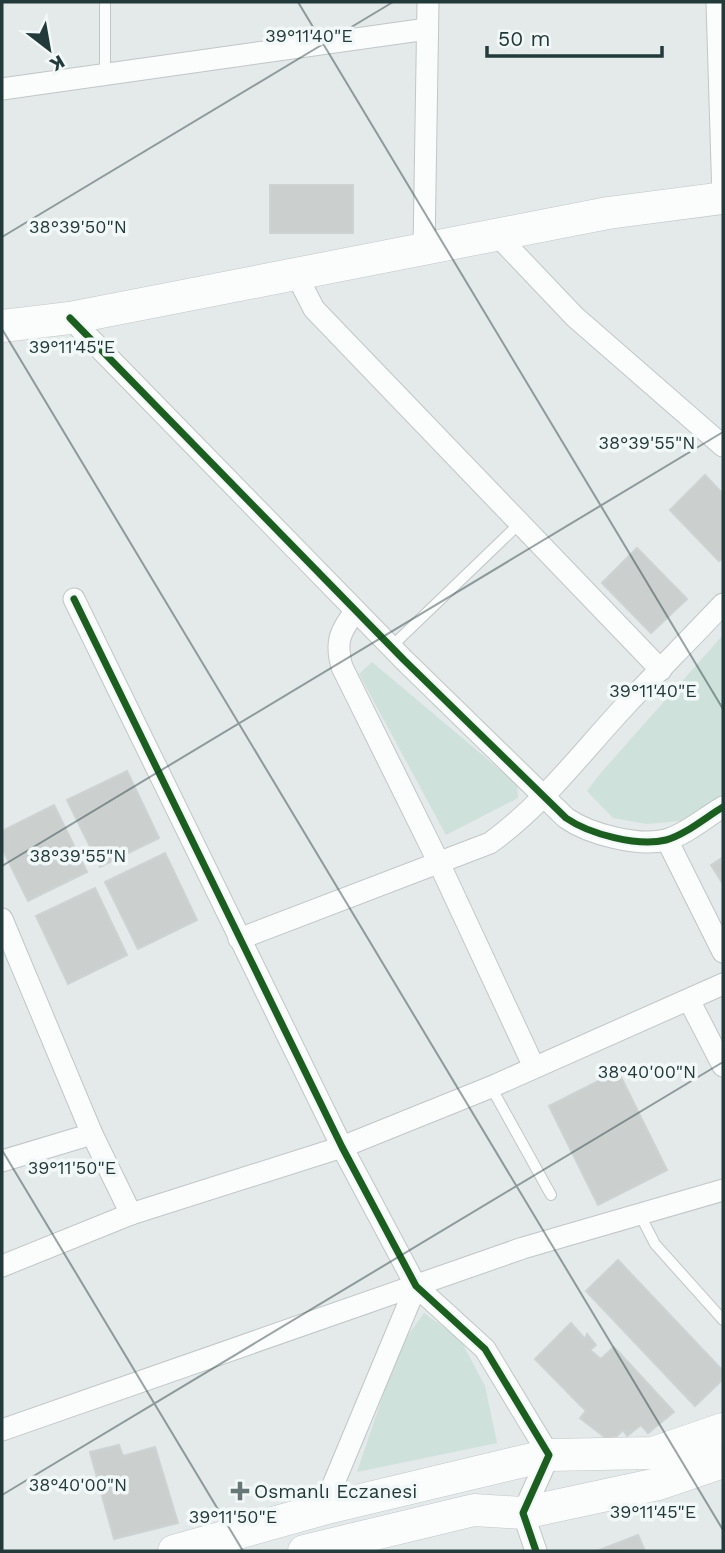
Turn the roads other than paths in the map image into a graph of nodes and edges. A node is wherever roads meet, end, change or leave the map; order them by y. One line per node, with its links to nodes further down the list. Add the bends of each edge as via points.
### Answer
1 (105, 2): 5 (lane)
2 (428, 2): 4 (street)
3 (717, 2): 7 (street)
4 (427, 29): 5 (street); 9 (street)
5 (105, 74): 6 (street)
6 (2, 89)
7 (723, 198): 8 (main road, via 608,213)
8 (497, 235): 9 (main road); 13 (street, via 575,317)
9 (424, 249): 10 (main road)
10 (296, 274): 11 (main road); 14 (street, via 314,309)
11 (70, 318): 12 (main road); 17 (street)
12 (2, 326)
13 (723, 446)
14 (520, 523): 18 (lane); 19 (street)
15 (74, 599): 25 (street)
16 (723, 604): 19 (street)
17 (355, 611): 18 (street); 23 (street, via 338,637 342,667)
18 (391, 647): 20 (street)
19 (661, 670): 20 (street)
20 (545, 797): 22 (street, via 580,828 608,836); 23 (street, via 490,843)
21 (723, 807): 22 (street)
22 (667, 840): 26 (street)
23 (439, 863): 25 (street); 31 (street)
24 (2, 919): 27 (street)
25 (239, 939): 34 (street)
26 (723, 952)
27 (12, 969): 33 (street)
28 (723, 984): 29 (street)
29 (689, 1000): 30 (street); 31 (street)
30 (723, 1066)
31 (534, 1067): 32 (street)
32 (491, 1087): 34 (street); 37 (lane)
33 (92, 1134): 35 (street); 39 (street)
34 (342, 1147): 39 (street); 41 (street)
35 (2, 1161)
36 (723, 1190): 38 (street)
37 (551, 1195)
38 (639, 1213): 41 (street); 42 (lane, via 655,1244)
39 (131, 1214): 40 (street)
40 (2, 1266)
41 (416, 1286): 44 (street); 45 (street, via 485,1349); 47 (street)
42 (723, 1320)
43 (723, 1429): 45 (main road, via 653,1453)
44 (2, 1430)
45 (549, 1455): 47 (main road); 48 (street)
46 (723, 1462): 48 (main road, via 658,1484)
47 (323, 1509): 49 (main road)
48 (523, 1513): 50 (main road, via 474,1510); 51 (street)
49 (174, 1551)
50 (304, 1551)
51 (536, 1551)

